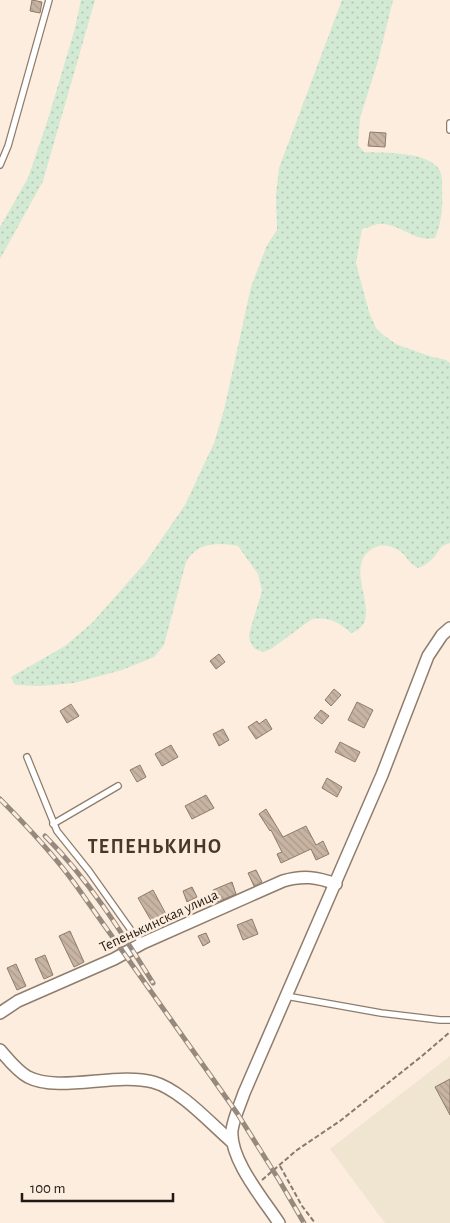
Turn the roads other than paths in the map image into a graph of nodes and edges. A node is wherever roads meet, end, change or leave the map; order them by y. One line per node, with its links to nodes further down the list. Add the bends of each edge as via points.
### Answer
1 (49, 0): 4 (lane)
2 (450, 123): 3 (lane)
3 (450, 130)
4 (0, 165)
5 (450, 628): 9 (street, via 428,656)
6 (27, 757): 8 (lane)
7 (118, 786): 8 (lane)
8 (53, 824): 10 (lane)
9 (336, 884): 10 (street, Тепенькинская улица, via 312,877 283,881); 11 (street)
10 (143, 944): 12 (street, Тепенькинская улица, via 18,1001)
11 (286, 996): 13 (lane, via 381,1013); 15 (street, via 237,1114)
12 (0, 1013)
13 (450, 1020)
14 (0, 1050): 15 (street, via 23,1074 46,1082 133,1079 154,1082 181,1097)
15 (232, 1142): 16 (street, via 238,1162)
16 (279, 1223)

